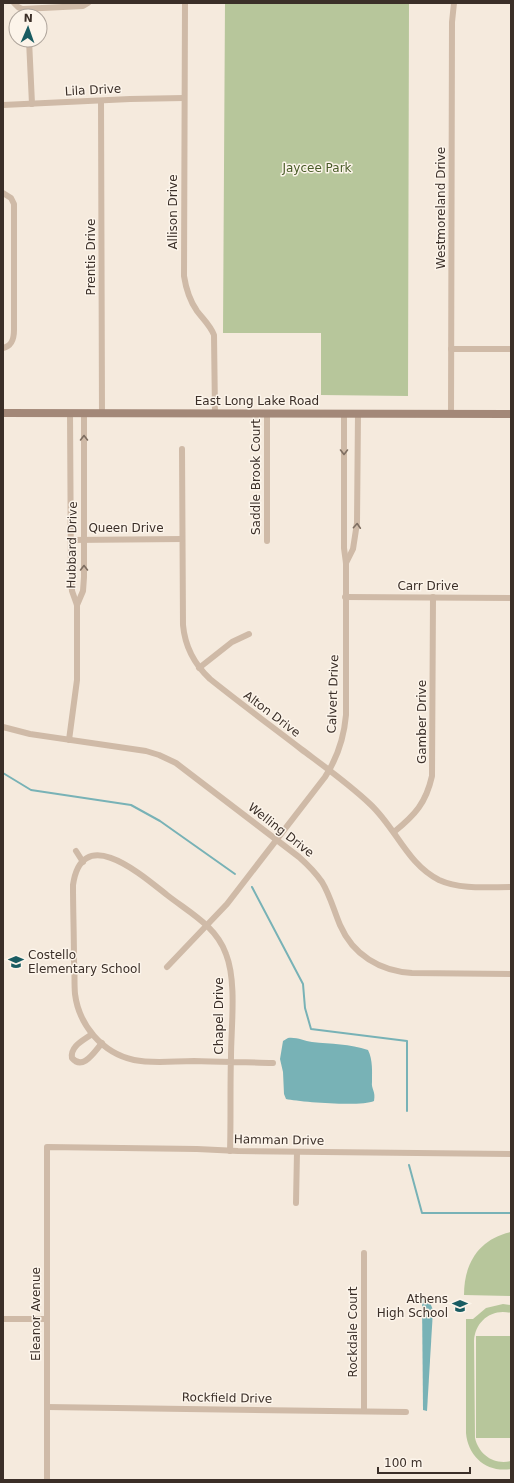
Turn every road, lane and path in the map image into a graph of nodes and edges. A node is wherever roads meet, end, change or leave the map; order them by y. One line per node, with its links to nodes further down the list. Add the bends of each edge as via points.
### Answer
1 (88, 3): 4 (street, via 83,6)
2 (185, 3): 6 (street, Allison Drive)
3 (454, 3): 12 (street, Westmoreland Drive)
4 (27, 8)
5 (29, 48): 8 (street)
6 (184, 98): 7 (street, Lila Drive); 18 (street, Allison Drive, via 184,276 191,302 214,334)
7 (102, 101): 8 (street, Lila Drive); 17 (street, Prentis Drive)
8 (32, 104): 9 (street, Lila Drive)
9 (3, 106)
10 (3, 193): 11 (street, via 11,198 14,204 14,330 13,340)
11 (3, 348)
12 (451, 349): 13 (street); 22 (street, Westmoreland Drive)
13 (511, 349)
14 (3, 413): 15 (main road, East Long Lake Road)
15 (70, 413): 16 (main road, East Long Lake Road); 25 (street, Hubbard Drive)
16 (84, 413): 17 (main road, East Long Lake Road); 26 (street, Hubbard Drive, one-way to 16)
17 (102, 413): 18 (main road, East Long Lake Road)
18 (214, 413): 19 (main road, East Long Lake Road)
19 (267, 413): 20 (main road, East Long Lake Road); 32 (street, Saddle Brook Court)
20 (344, 413): 21 (main road, East Long Lake Road); 27 (street, Calvert Drive, one-way to 27)
21 (358, 413): 22 (main road, East Long Lake Road); 28 (street, Calvert Drive)
22 (451, 414): 23 (main road, East Long Lake Road)
23 (511, 414)
24 (182, 449): 29 (street, Alton Drive)
25 (71, 485): 26 (street, Hubbard Drive); 30 (street, Hubbard Drive)
26 (84, 485): 31 (street, Hubbard Drive)
27 (344, 485): 28 (street); 33 (street, Calvert Drive)
28 (358, 485): 33 (street, Calvert Drive, one-way to 28, via 353,549 357,530)
29 (182, 539): 31 (street, Queen Drive); 39 (street, Alton Drive, via 184,633 188,648)
30 (71, 540): 31 (street, Queen Drive); 37 (street, Hubbard Drive, via 71,584)
31 (84, 540): 37 (street, Hubbard Drive, one-way to 31, via 84,583)
32 (267, 541)
33 (346, 563): 34 (street, Calvert Drive)
34 (345, 597): 35 (street, Carr Drive); 42 (street, Calvert Drive, via 345,725 341,747)
35 (433, 597): 36 (street, Carr Drive); 43 (street, Gamber Drive, via 432,776 419,808)
36 (511, 598)
37 (77, 605): 41 (street, Hubbard Drive, via 78,680)
38 (249, 634): 39 (street, via 232,642)
39 (199, 668): 42 (street, Alton Drive)
40 (3, 727): 41 (street, Welling Drive)
41 (69, 740): 44 (street, Welling Drive, via 146,751 171,760)
42 (329, 770): 43 (street, Alton Drive, via 369,803); 44 (street, Calvert Drive)
43 (394, 832): 47 (street, Alton Drive, via 418,865 439,880 463,886)
44 (276, 840): 48 (street, Calvert Drive); 50 (street, Welling Drive, via 311,868 322,883 344,935 354,948 373,963 400,972)
45 (76, 851): 46 (street)
46 (83, 862): 48 (street, Chapel Drive, via 95,856 114,858 135,870); 51 (street, via 75,873 73,885 75,994 84,1022)
47 (511, 887)
48 (208, 926): 49 (street, Calvert Drive); 53 (street, Chapel Drive, via 222,944 230,964)
49 (167, 967)
50 (511, 974)
51 (92, 1034): 52 (street); 52 (street, via 72,1050 75,1062 86,1061)
52 (102, 1043): 53 (street, via 119,1056 134,1060)
53 (230, 1062): 54 (street); 56 (street, Chapel Drive)
54 (273, 1063)
55 (47, 1147): 56 (street, Hamman Drive); 62 (street, Eleanor Avenue)
56 (230, 1151): 57 (street, Hamman Drive)
57 (297, 1152): 58 (street, Hamman Drive); 59 (street)
58 (511, 1154)
59 (296, 1203)
60 (364, 1253): 64 (street, Rockdale Court)
61 (3, 1319): 62 (street)
62 (46, 1319): 63 (street, Eleanor Avenue)
63 (47, 1407): 64 (street, Rockfield Drive); 66 (street, Eleanor Avenue)
64 (364, 1412): 65 (street, Rockfield Drive)
65 (406, 1412)
66 (47, 1480)

